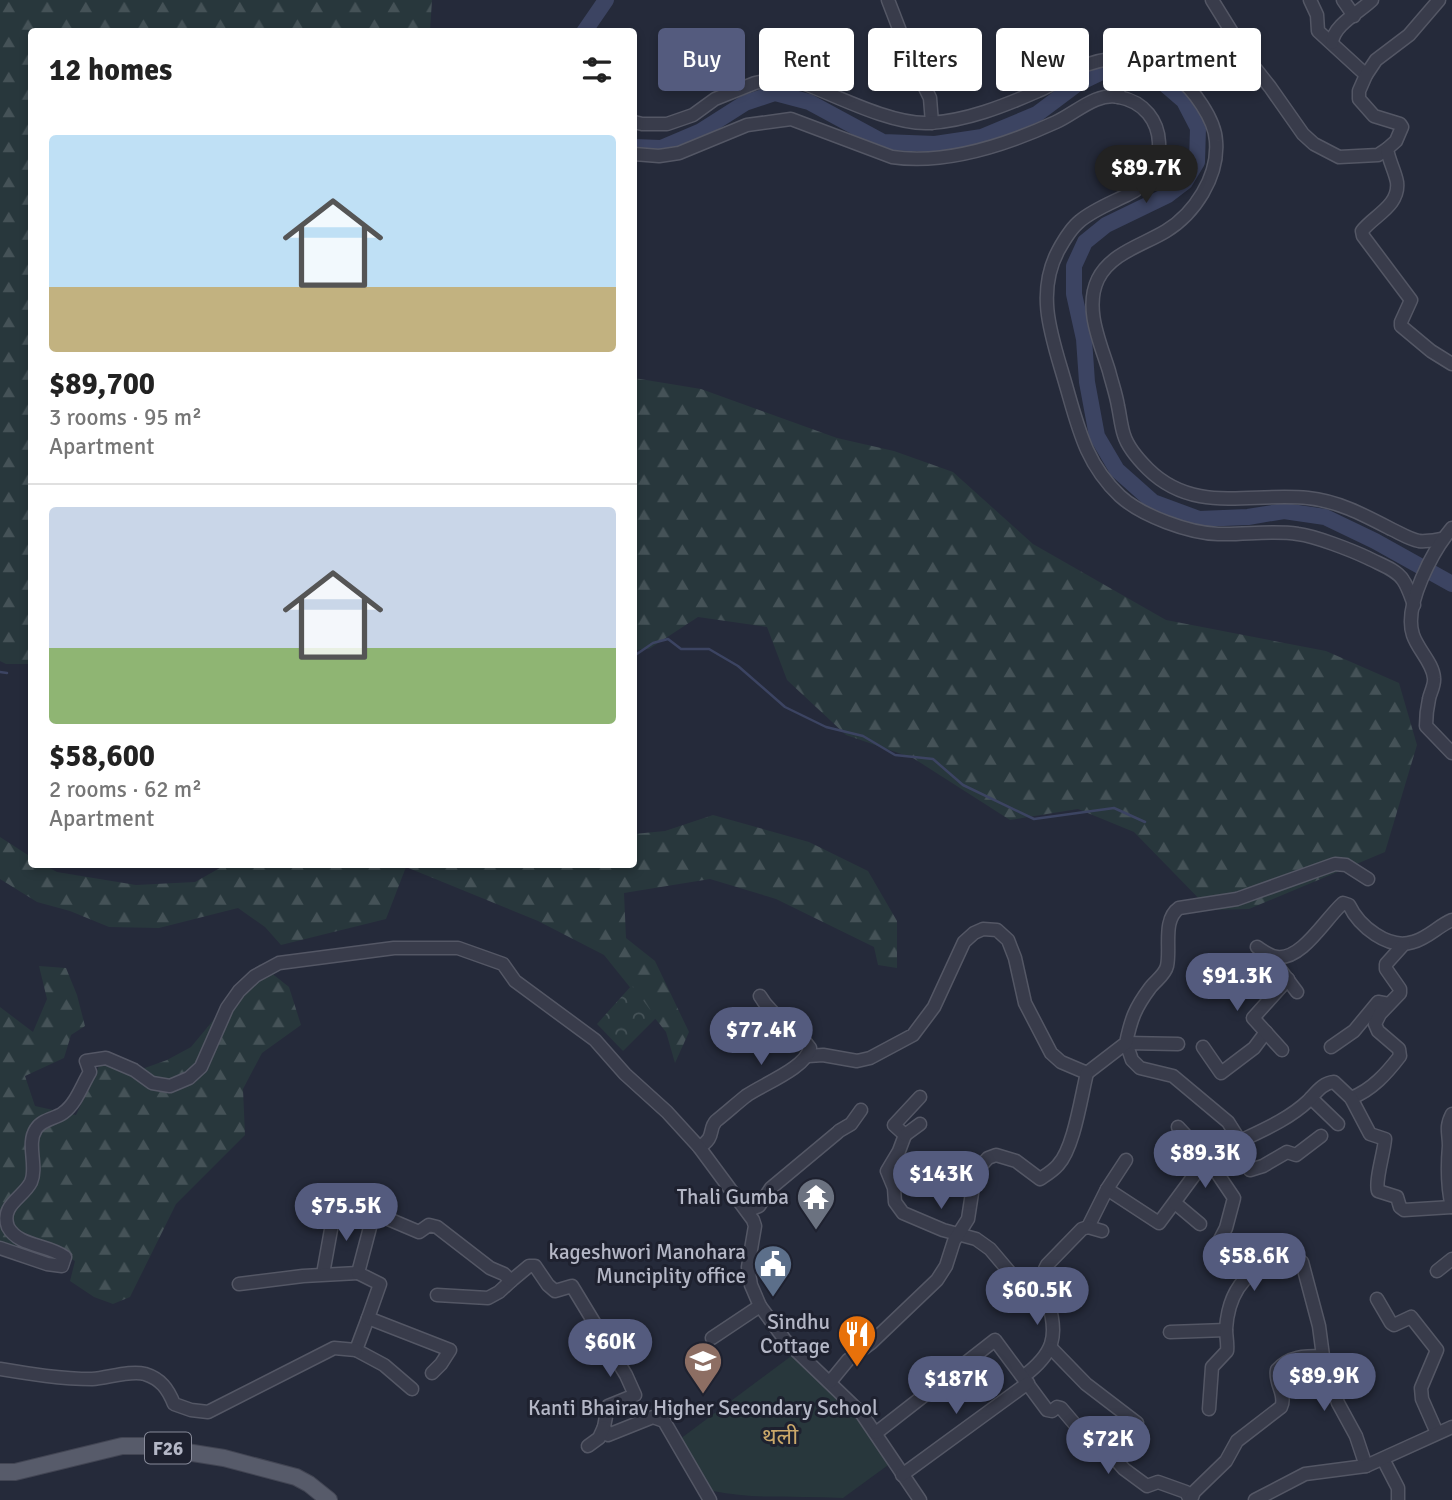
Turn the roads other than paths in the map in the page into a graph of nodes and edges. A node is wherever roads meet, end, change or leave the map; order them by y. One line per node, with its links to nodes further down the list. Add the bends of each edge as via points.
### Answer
1 (888, 0): 15 (street, via 930,98)
2 (1212, 0): 16 (street, via 1251,64 1314,144 1339,157 1378,155)
3 (1310, 0): 8 (street, via 1318,31)
4 (1343, 0): 7 (street)
5 (1372, 0): 7 (street)
6 (1439, 0): 10 (street)
7 (1354, 16): 8 (street, via 1337,30)
8 (1332, 43): 10 (street)
9 (1103, 61): 15 (street, via 981,113)
10 (1366, 75): 16 (street, via 1359,99 1374,116 1402,127)
11 (1118, 91): 13 (street)
12 (1189, 91): 20 (street, via 1217,141 1205,191 1166,231 1116,259 1099,276 1091,298 1124,436 1138,458 1166,484 1204,499 1283,496 1324,500 1420,541)
13 (1118, 94): 17 (street, via 1096,99 1053,124 988,148 931,159 892,157 791,119 747,125 680,153); 21 (street, via 1152,118 1160,149 1157,164 1138,190 1079,221 1051,264 1046,288 1055,354 1093,464 1132,506 1170,523 1217,534 1300,534 1363,556 1403,580)
14 (637, 122): 15 (street, via 667,124 736,90 779,78 793,79 909,123)
15 (932, 123)
16 (1387, 149): 18 (street, via 1396,178 1395,193 1385,211 1362,231 1363,236 1411,300 1401,326)
17 (637, 155)
18 (1452, 364)
19 (1452, 528): 20 (street)
20 (1439, 544): 21 (street)
21 (1414, 605): 22 (street, via 1409,617 1411,631 1434,679 1426,726)
22 (1452, 753)
23 (1368, 879): 33 (street, via 1346,865 1335,864 1237,899 1179,908 1171,920 1166,970 1131,1017)
24 (1452, 920): 25 (street)
25 (1404, 944): 27 (street, via 1370,931 1343,903 1296,953); 31 (street, via 1386,964 1400,989)
26 (1256, 947): 27 (street)
27 (1273, 957): 28 (street)
28 (1288, 979): 29 (street); 32 (street, via 1253,1018)
29 (1297, 992)
30 (760, 996): 38 (street, via 802,1037 810,1048)
31 (1389, 1004): 36 (street, via 1378,1002 1354,1031); 42 (street, via 1375,1024 1399,1049 1400,1056 1368,1090)
32 (1266, 1032): 35 (street, via 1254,1048 1222,1073); 37 (street)
33 (1126, 1044): 34 (street); 39 (street); 50 (street, via 1140,1068 1173,1076 1215,1109)
34 (1178, 1044)
35 (1202, 1047)
36 (1331, 1047)
37 (1282, 1050)
38 (808, 1056): 39 (street, via 857,1061 913,1035 934,1007 964,942 983,929 997,930 1008,940 1025,1003 1051,1053); 51 (street, via 714,1122 711,1136)
39 (1087, 1073): 55 (street, via 1068,1146 1058,1166 1040,1179 1016,1161 996,1155 979,1168)
40 (920, 1097): 48 (street, via 894,1125)
41 (1311, 1098): 42 (street, via 1331,1082); 46 (street); 50 (street)
42 (1351, 1098): 58 (street, via 1370,1135 1385,1139 1378,1191 1397,1197 1404,1210)
43 (861, 1110): 59 (street, via 771,1188 755,1209)
44 (1452, 1114): 58 (street, via 1446,1125 1446,1178)
45 (920, 1124): 48 (street)
46 (1338, 1124)
47 (1178, 1127): 52 (street)
48 (905, 1135): 64 (street, via 887,1171 895,1202 916,1220)
49 (1321, 1136): 50 (street, via 1296,1155 1287,1152 1252,1171)
50 (1240, 1142)
51 (699, 1147): 59 (street); 65 (street, via 595,1040 514,981 503,964 458,948 394,948 279,962 239,991 201,1066 189,1078 170,1086 152,1083 106,1058 86,1061 90,1072 71,1105 36,1127 32,1179 6,1210 5,1219 18,1237 58,1252 65,1262 62,1266 47,1264)
52 (1207, 1158): 57 (street); 66 (street, via 1234,1198)
53 (1126, 1160): 56 (street)
54 (922, 1164): 55 (street)
55 (973, 1189): 64 (street, via 968,1219)
56 (1107, 1189): 57 (street, via 1159,1223); 62 (street)
57 (1175, 1203): 61 (street)
58 (1452, 1207)
59 (747, 1211): 76 (street, via 755,1226 748,1267)
60 (328, 1214): 70 (street, via 332,1224)
61 (1200, 1224)
62 (1088, 1227): 63 (street); 74 (street, via 1047,1265 1048,1282)
63 (1102, 1231)
64 (960, 1233): 74 (street, via 990,1249 1018,1282); 87 (street, via 937,1280 848,1360)
65 (0, 1248)
66 (1212, 1255)
67 (1452, 1259): 68 (street)
68 (1437, 1271)
69 (358, 1273): 70 (street); 71 (street, via 373,1216 419,1232 429,1224 437,1227); 77 (street, via 380,1284)
70 (323, 1274): 72 (street)
71 (511, 1281): 73 (street, via 488,1298); 91 (street, via 535,1266 555,1291 572,1286 635,1395 608,1406)
72 (239, 1284)
73 (437, 1295)
74 (1039, 1296): 81 (street, via 1048,1302 1053,1317)
75 (1377, 1299): 94 (street, via 1392,1325 1411,1317 1437,1350 1420,1388)
76 (761, 1306): 80 (street); 87 (street, via 785,1340)
77 (368, 1318): 82 (street); 85 (street, via 450,1350)
78 (1226, 1330): 79 (street); 83 (street, via 1234,1294 1249,1274 1277,1261 1299,1259 1306,1267); 89 (street, via 1227,1351 1212,1367)
79 (1170, 1332)
80 (712, 1338)
81 (1051, 1348): 86 (street); 90 (street, via 1086,1384)
82 (356, 1350): 84 (street, via 334,1348 208,1412 174,1404 169,1390 142,1373 93,1379); 88 (street, via 384,1365)
83 (1323, 1356): 97 (street, via 1338,1404); 103 (street, via 1301,1356 1277,1370 1283,1403 1237,1441 1226,1461)
84 (0, 1369)
85 (432, 1373)
86 (1026, 1380): 93 (street, via 995,1340); 99 (street); 103 (street, via 1047,1410 1061,1408 1090,1442 1107,1450 1137,1479 1147,1486 1157,1482 1186,1492)
87 (830, 1382): 93 (street)
88 (412, 1389)
89 (1209, 1409)
90 (1137, 1423)
91 (604, 1427): 95 (street); 101 (street, via 608,1435 653,1417 664,1421)
92 (1452, 1427): 94 (street)
93 (876, 1433): 99 (street)
94 (1437, 1433): 96 (street)
95 (588, 1446)
96 (1383, 1459): 97 (street); 105 (street, via 1398,1488)
97 (1366, 1466): 104 (street, via 1305,1474)
98 (0, 1472): 100 (main road, F26, via 122,1446 149,1446 224,1458 296,1477)
99 (902, 1475): 102 (street)
100 (329, 1500)
101 (710, 1500)
102 (920, 1500)
103 (1190, 1500)
104 (1255, 1500)
105 (1398, 1500)

